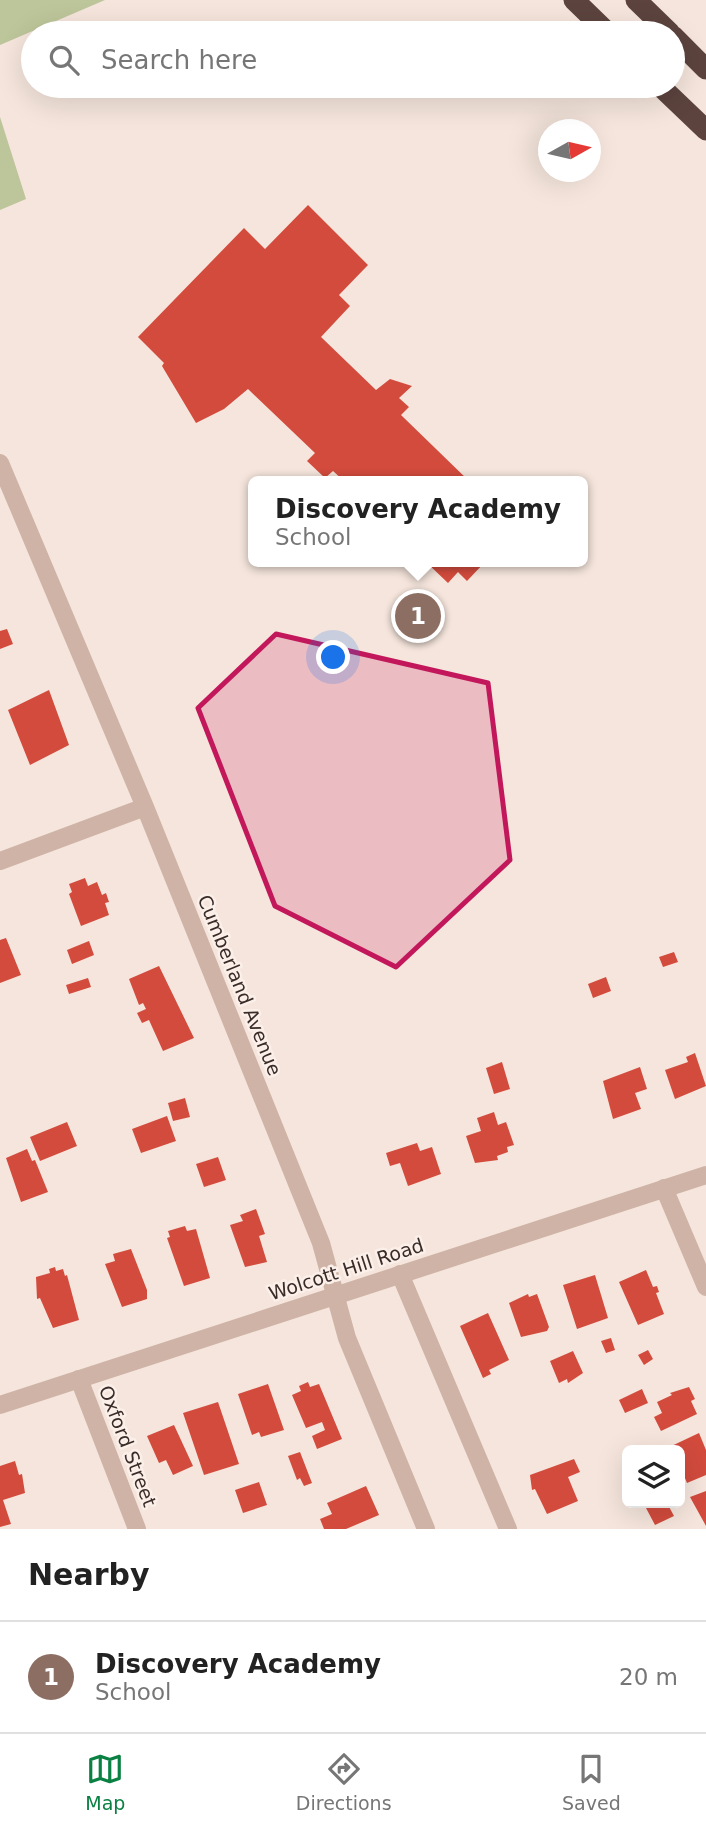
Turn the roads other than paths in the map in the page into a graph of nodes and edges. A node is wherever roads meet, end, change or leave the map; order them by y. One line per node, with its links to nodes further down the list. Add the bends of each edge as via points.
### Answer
1 (574, 0): 3 (highway)
2 (636, 0): 4 (highway)
3 (596, 21)
4 (657, 21)
5 (685, 49): 6 (highway)
6 (706, 69)
7 (673, 98): 8 (highway)
8 (706, 130)
9 (0, 463): 10 (street, Cumberland Avenue)
10 (145, 807): 11 (street); 16 (street, Cumberland Avenue, via 321,1243)
11 (0, 861)
12 (706, 1175): 13 (street, Wolcott Hill Road)
13 (664, 1188): 14 (street, Wolcott Hill Road); 15 (street)
14 (400, 1274): 16 (street, Wolcott Hill Road); 21 (street)
15 (706, 1287)
16 (335, 1295): 17 (street, Wolcott Hill Road); 20 (street, Cumberland Avenue, via 347,1338)
17 (79, 1379): 18 (street, Wolcott Hill Road); 19 (street, Oxford Street)
18 (0, 1405)
19 (137, 1529)
20 (426, 1529)
21 (508, 1529)

